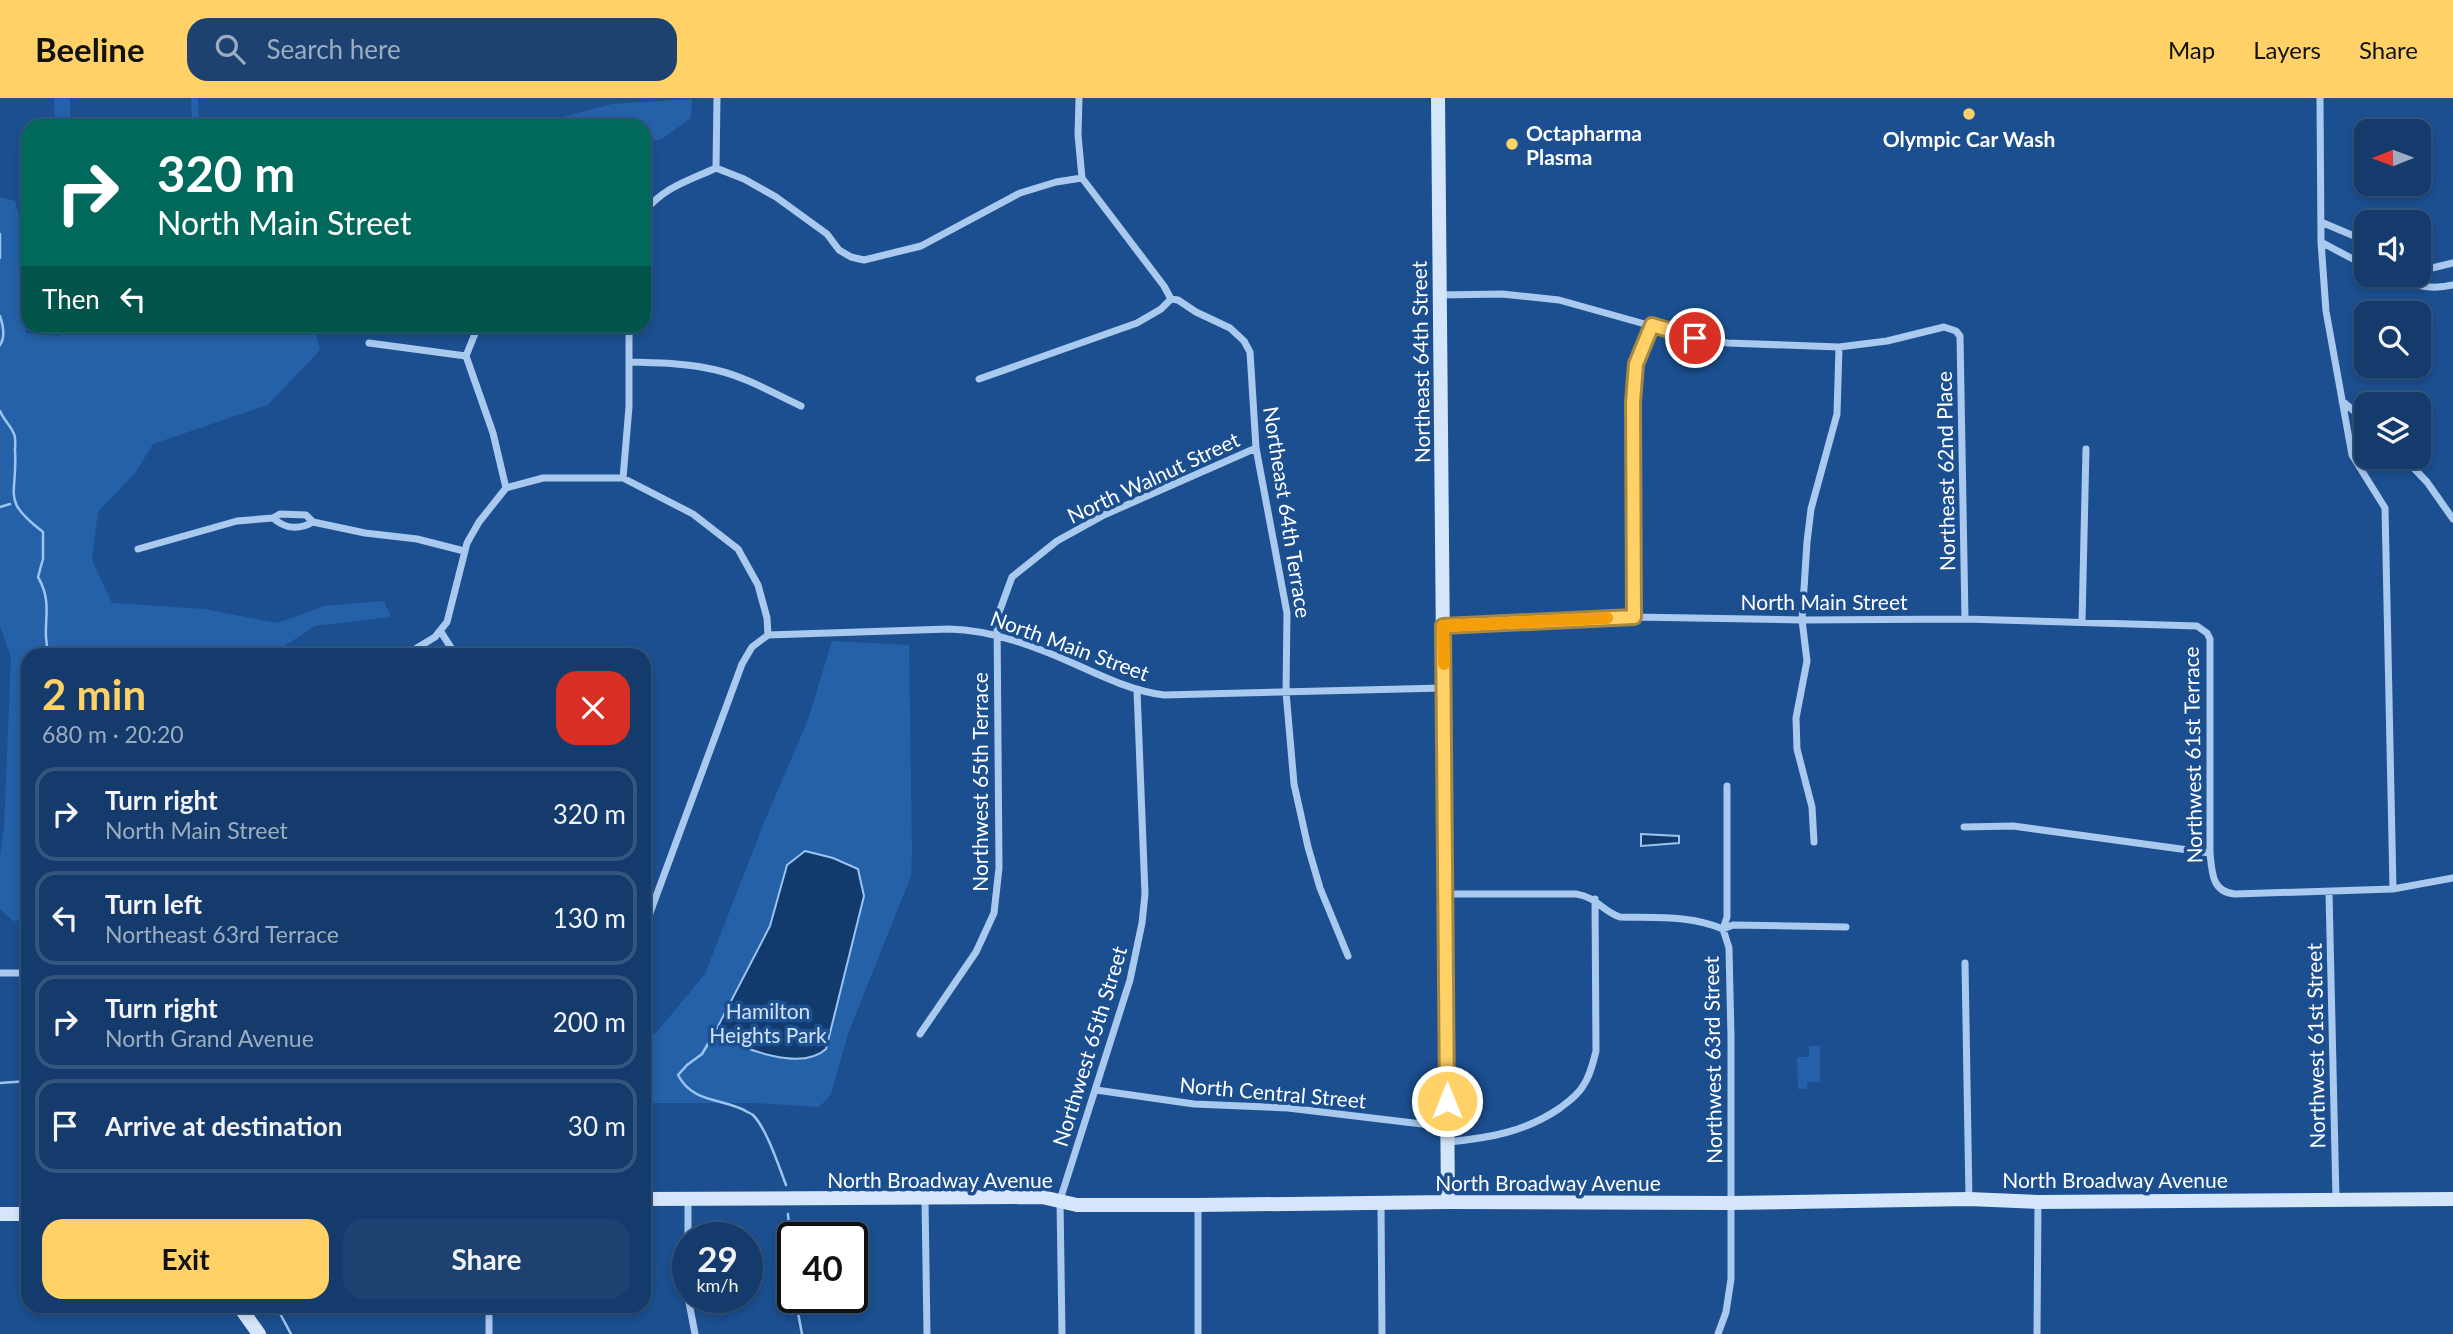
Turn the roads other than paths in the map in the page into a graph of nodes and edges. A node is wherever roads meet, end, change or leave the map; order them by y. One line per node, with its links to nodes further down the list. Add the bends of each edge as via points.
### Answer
1 (717, 98): 5 (street)
2 (1079, 98): 6 (street)
3 (1438, 98): 16 (street, Northeast 64th Street)
4 (2320, 98): 8 (street)
5 (716, 168): 6 (street, via 776,197 827,234 839,250 864,260 921,246 1029,190); 7 (street, via 669,188)
6 (1082, 178): 17 (street)
7 (651, 205)
8 (2321, 222): 9 (street); 10 (street)
9 (2354, 236)
10 (2321, 242): 11 (street); 26 (street, via 2326,311)
11 (2354, 260)
12 (2453, 263): 13 (street)
13 (2431, 268)
14 (2453, 285): 15 (street)
15 (2420, 287)
16 (1440, 295): 18 (street, via 1531,296); 43 (street, Northeast 64th Street)
17 (1171, 299): 25 (street, via 1137,323); 29 (street, Northeast 64th Terrace, via 1230,328 1244,341 1250,352)
18 (1652, 325): 22 (street, via 1728,343); 39 (street, via 1635,377)
19 (475, 333): 23 (street)
20 (629, 333): 24 (street)
21 (369, 343): 23 (street)
22 (1839, 346): 40 (street, Northeast 62nd Place, via 1950,327 1960,336); 41 (street, via 1837,414 1811,509)
23 (466, 356): 33 (street, via 493,433)
24 (629, 362): 27 (street, via 717,370); 32 (street)
25 (979, 379)
26 (2342, 401): 28 (street); 58 (street, via 2352,456 2385,508)
27 (801, 406)
28 (2354, 411)
29 (1256, 448): 47 (street, North Walnut Street, via 1057,541 1012,577 999,610); 52 (street, Northeast 64th Terrace, via 1287,612)
30 (2086, 449): 42 (street)
31 (2415, 469): 35 (street)
32 (623, 478): 33 (street, via 543,478); 46 (street, via 693,514 738,549 758,585)
33 (506, 488): 38 (street, via 479,522)
34 (273, 518): 36 (street, via 282,526 304,527); 36 (street, via 280,513 306,515); 37 (street, via 237,521)
35 (2453, 519)
36 (313, 522): 38 (street)
37 (138, 549)
38 (464, 551): 45 (street, via 450,616)
39 (1634, 617): 41 (street, North Main Street); 43 (street, North Main Street)
40 (1965, 619): 41 (street, North Main Street); 42 (street, North Main Street)
41 (1801, 620): 55 (street, via 1807,661 1796,718 1797,748 1812,807)
42 (2082, 622): 44 (street, North Main Street)
43 (1443, 626): 50 (street, Northeast 64th Street)
44 (2203, 629): 56 (street, Northwest 61st Terrace, via 2210,639)
45 (441, 632): 48 (street); 49 (street)
46 (768, 635): 47 (street, North Main Street, via 970,629); 62 (street, via 744,658)
47 (996, 635): 51 (street, North Main Street); 69 (street, Northwest 65th Terrace, via 999,868 993,913 976,952)
48 (416, 648)
49 (451, 648)
50 (1444, 688): 52 (street, North Main Street); 60 (street, Northeast 64th Street)
51 (1137, 690): 52 (street, North Main Street, via 1164,695); 70 (street, Northwest 65th Street, via 1145,894 1130,980)
52 (1286, 692): 65 (street, Northeast 64th Terrace, via 1300,816 1320,888)
53 (1727, 786): 64 (street, Northwest 63rd Street, via 1727,917)
54 (1964, 827): 56 (street, via 2013,826)
55 (1814, 842)
56 (2210, 853): 59 (street, Northwest 61st Terrace, via 2217,887 2229,894)
57 (2453, 878): 58 (street)
58 (2393, 889): 59 (street)
59 (2329, 892): 79 (street, Northwest 61st Street)
60 (1446, 894): 61 (street, via 1564,893); 71 (street, Northeast 64th Street)
61 (1595, 899): 64 (street, via 1620,917 1689,919); 72 (street, via 1596,1051 1583,1087 1558,1109 1518,1131)
62 (651, 910)
63 (1846, 926): 64 (street, via 1733,925)
64 (1723, 929): 83 (street, Northwest 63rd Street, via 1729,948)
65 (1348, 957)
66 (1965, 962): 75 (street)
67 (0, 973): 68 (street)
68 (21, 973)
69 (920, 1034)
70 (1096, 1090): 71 (street, North Central Street, via 1194,1104 1288,1108); 78 (street, Northwest 65th Street)
71 (1448, 1127): 72 (street, Northeast 64th Street)
72 (1448, 1142): 80 (street, Northeast 64th Street)
73 (651, 1199): 77 (street, North Broadway Avenue)
74 (925, 1199): 77 (street, North Broadway Avenue); 78 (street, North Broadway Avenue); 94 (street)
75 (1969, 1199): 81 (street, North Broadway Avenue); 83 (street, North Broadway Avenue)
76 (2453, 1199): 79 (street, North Broadway Avenue)
77 (688, 1200): 87 (street)
78 (1060, 1200): 84 (street, North Broadway Avenue, via 1077,1205); 95 (street)
79 (2336, 1200): 81 (street, North Broadway Avenue)
80 (1448, 1202): 82 (street, North Broadway Avenue); 83 (street, North Broadway Avenue)
81 (2038, 1202): 99 (street)
82 (1381, 1203): 84 (street, North Broadway Avenue); 97 (street)
83 (1730, 1203): 98 (street, Northwest 63rd Street, via 1730,1296)
84 (1198, 1205): 96 (street)
85 (0, 1214): 86 (street)
86 (21, 1214)
87 (688, 1222)
88 (244, 1313): 91 (street)
89 (489, 1313): 92 (street)
90 (691, 1313): 93 (street)
91 (259, 1334)
92 (489, 1334)
93 (695, 1334)
94 (927, 1334)
95 (1062, 1334)
96 (1198, 1334)
97 (1382, 1334)
98 (1718, 1334)
99 (2037, 1334)

